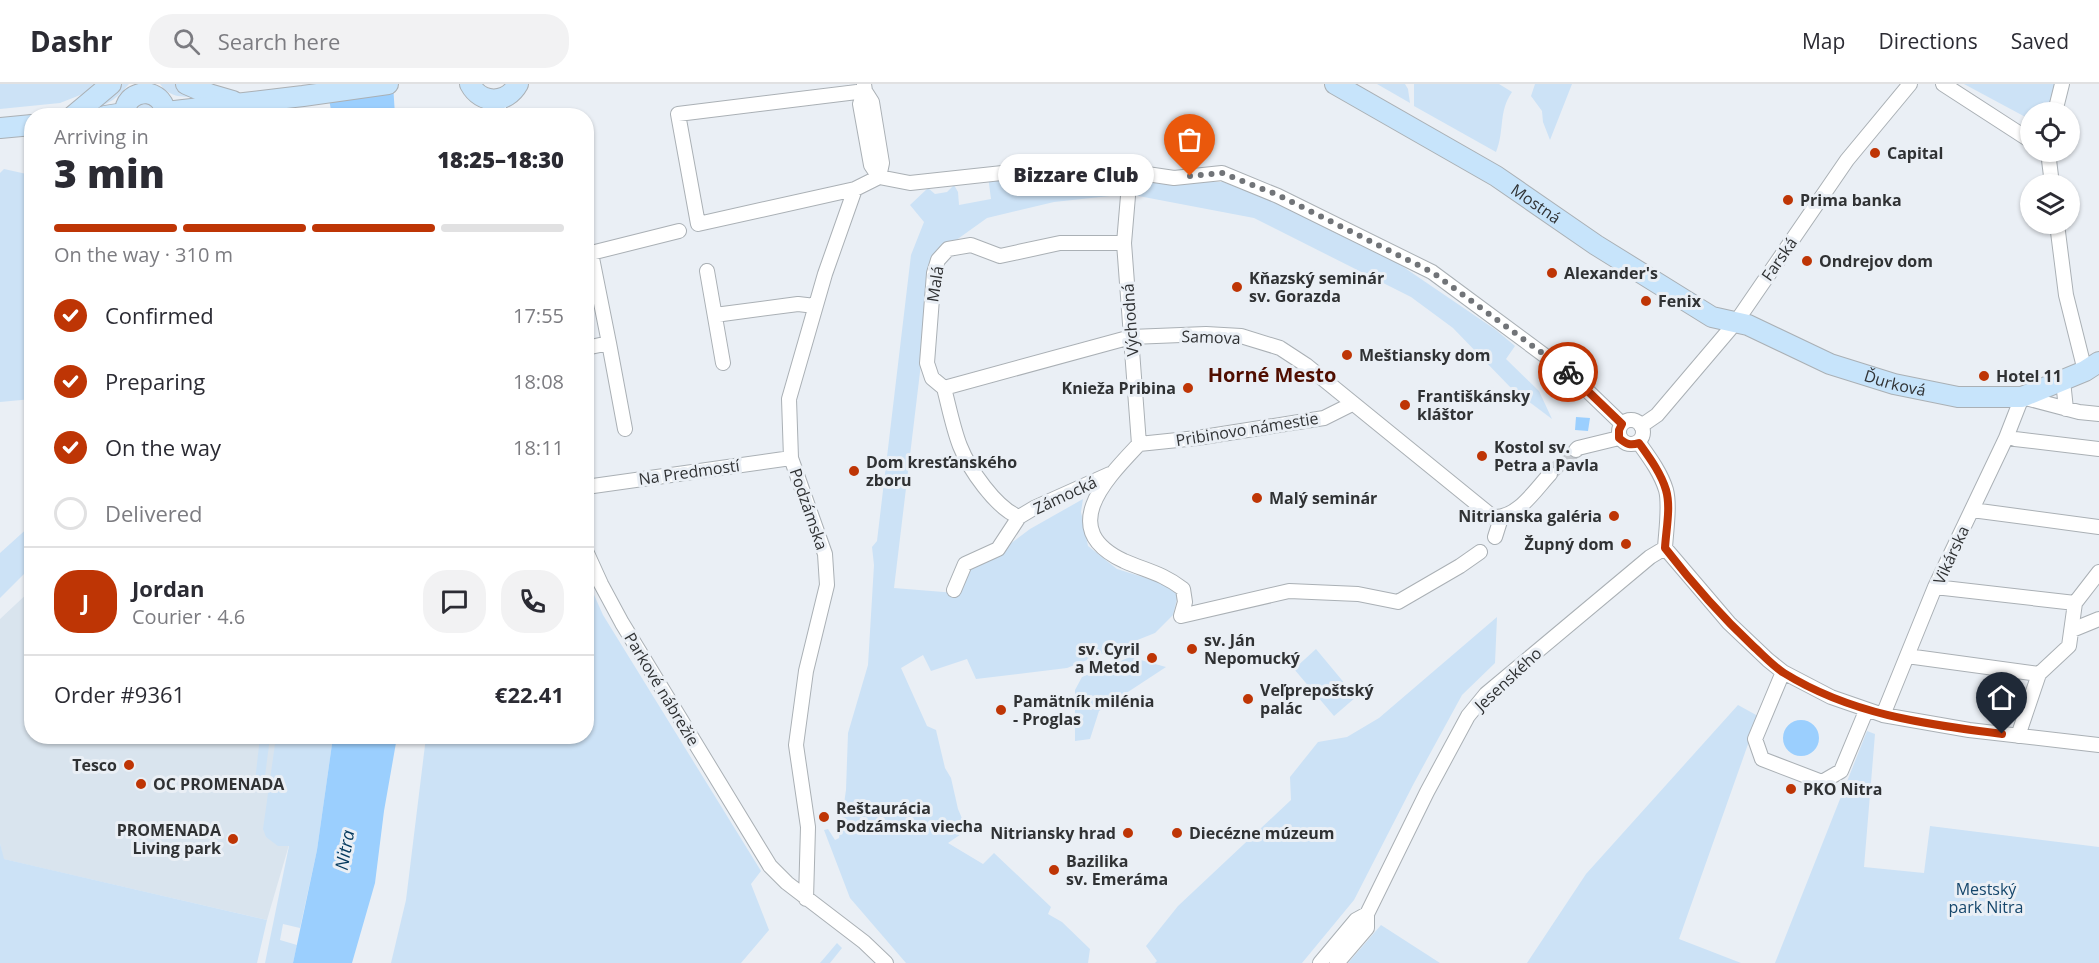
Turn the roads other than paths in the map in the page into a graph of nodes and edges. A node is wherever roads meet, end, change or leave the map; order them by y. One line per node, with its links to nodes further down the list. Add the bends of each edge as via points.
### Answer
1 (111, 84): 14 (street)
2 (186, 84): 13 (street)
3 (388, 84): 13 (street)
4 (470, 84): 19 (street, via 482,98)
5 (518, 84): 19 (street)
6 (1335, 84): 34 (street, Mostná, via 1496,176 1713,318)
7 (1910, 84): 34 (street, Farská, via 1848,160)
8 (1943, 84): 22 (street)
9 (2062, 84): 12 (street)
10 (865, 87): 23 (street, via 872,102 882,163); 24 (street, via 678,114 698,224)
11 (146, 88): 15 (street, via 131,98); 16 (street)
12 (2058, 102)
13 (241, 104): 17 (street); 18 (street)
14 (82, 108)
15 (125, 108)
16 (163, 108)
17 (211, 108)
18 (234, 108)
19 (499, 108)
20 (24, 126): 21 (street)
21 (0, 128)
22 (2020, 134)
23 (879, 177): 24 (street); 48 (street, via 910,183 1058,167 1174,177 1222,173 1278,195 1432,272 1571,375)
24 (855, 189): 32 (street, Podzámska)
25 (1128, 196): 28 (street, Východná)
26 (679, 231): 29 (street)
27 (2058, 234): 39 (street, via 2066,295)
28 (1124, 243): 35 (street, Východná); 41 (street, Malá, via 1060,243 1000,256 970,245 948,249 938,260 934,273 927,363 932,378)
29 (594, 252)
30 (594, 268): 36 (street)
31 (707, 271): 33 (street)
32 (815, 306): 33 (street, via 798,304); 54 (street, Podzámska, via 789,399)
33 (715, 315): 38 (street)
34 (1736, 322): 42 (street, Ďurková, via 1830,364 1894,384 1958,397); 46 (street, Farská, via 1657,415)
35 (1131, 337): 41 (street, Samova); 43 (street, Samova, via 1241,336 1280,348); 51 (street, Východná)
36 (609, 343): 37 (street); 47 (street)
37 (594, 346)
38 (723, 363)
39 (2092, 367): 40 (street, Ďurková)
40 (2063, 381): 42 (street, Ďurková); 44 (street)
41 (944, 388): 59 (street, Zámocká, via 960,446 971,467 992,496)
42 (2022, 397): 44 (street); 58 (street, Vikárska)
43 (1352, 404): 51 (street, Pribinovo námestie, via 1324,418); 60 (street, Samova, via 1486,514)
44 (2067, 409): 45 (street)
45 (2099, 414)
46 (1641, 426): 48 (street, via 1632,419); 50 (street, via 1644,436)
47 (625, 429)
48 (1621, 431): 50 (street, via 1626,444); 53 (street)
49 (2014, 439): 52 (street)
50 (1639, 443): 63 (street, via 1666,490)
51 (1139, 444): 55 (street)
52 (2099, 449)
53 (1575, 450)
54 (791, 458): 57 (street, Na Predmostí); 79 (street, Podzámska, via 825,554 827,585 806,671 796,745 808,827)
55 (1111, 474): 59 (street, Zámocká); 64 (street, via 1094,499 1091,529 1104,549 1123,561 1169,578 1183,589 1181,616 1289,591 1358,594 1398,602)
56 (1551, 474): 60 (street, via 1515,510)
57 (594, 486)
58 (1972, 510): 61 (street); 67 (street, Vikárska)
59 (1019, 518): 68 (street, Zámocká, via 999,549 965,564)
60 (1501, 518): 62 (street)
61 (2099, 527)
62 (1495, 537)
63 (1665, 548): 73 (street, via 1729,623); 80 (street, Jesenského, via 1486,694 1468,716)
64 (1480, 552)
65 (594, 568): 79 (street, Parkové nábrežie, via 622,623 770,866)
66 (2099, 572): 69 (street)
67 (1935, 587): 69 (street); 72 (street, Vikárska)
68 (954, 590)
69 (2075, 603): 71 (street)
70 (2099, 619): 71 (street)
71 (2072, 630): 74 (street, via 2069,646)
72 (1907, 656): 74 (street); 76 (street, Vikárska)
73 (1783, 672): 75 (street); 75 (street, via 1755,738 1762,759 1821,782 1841,771)
74 (2039, 674): 77 (street)
75 (1866, 711): 76 (street)
76 (1883, 715): 77 (street)
77 (2018, 736): 78 (street)
78 (2099, 745)
79 (806, 899): 81 (street)
80 (1367, 914): 82 (street, Jesenského, via 1356,920); 83 (street, Jesenského, via 1367,928)
81 (886, 963)
82 (1320, 963)
83 (1337, 963)

